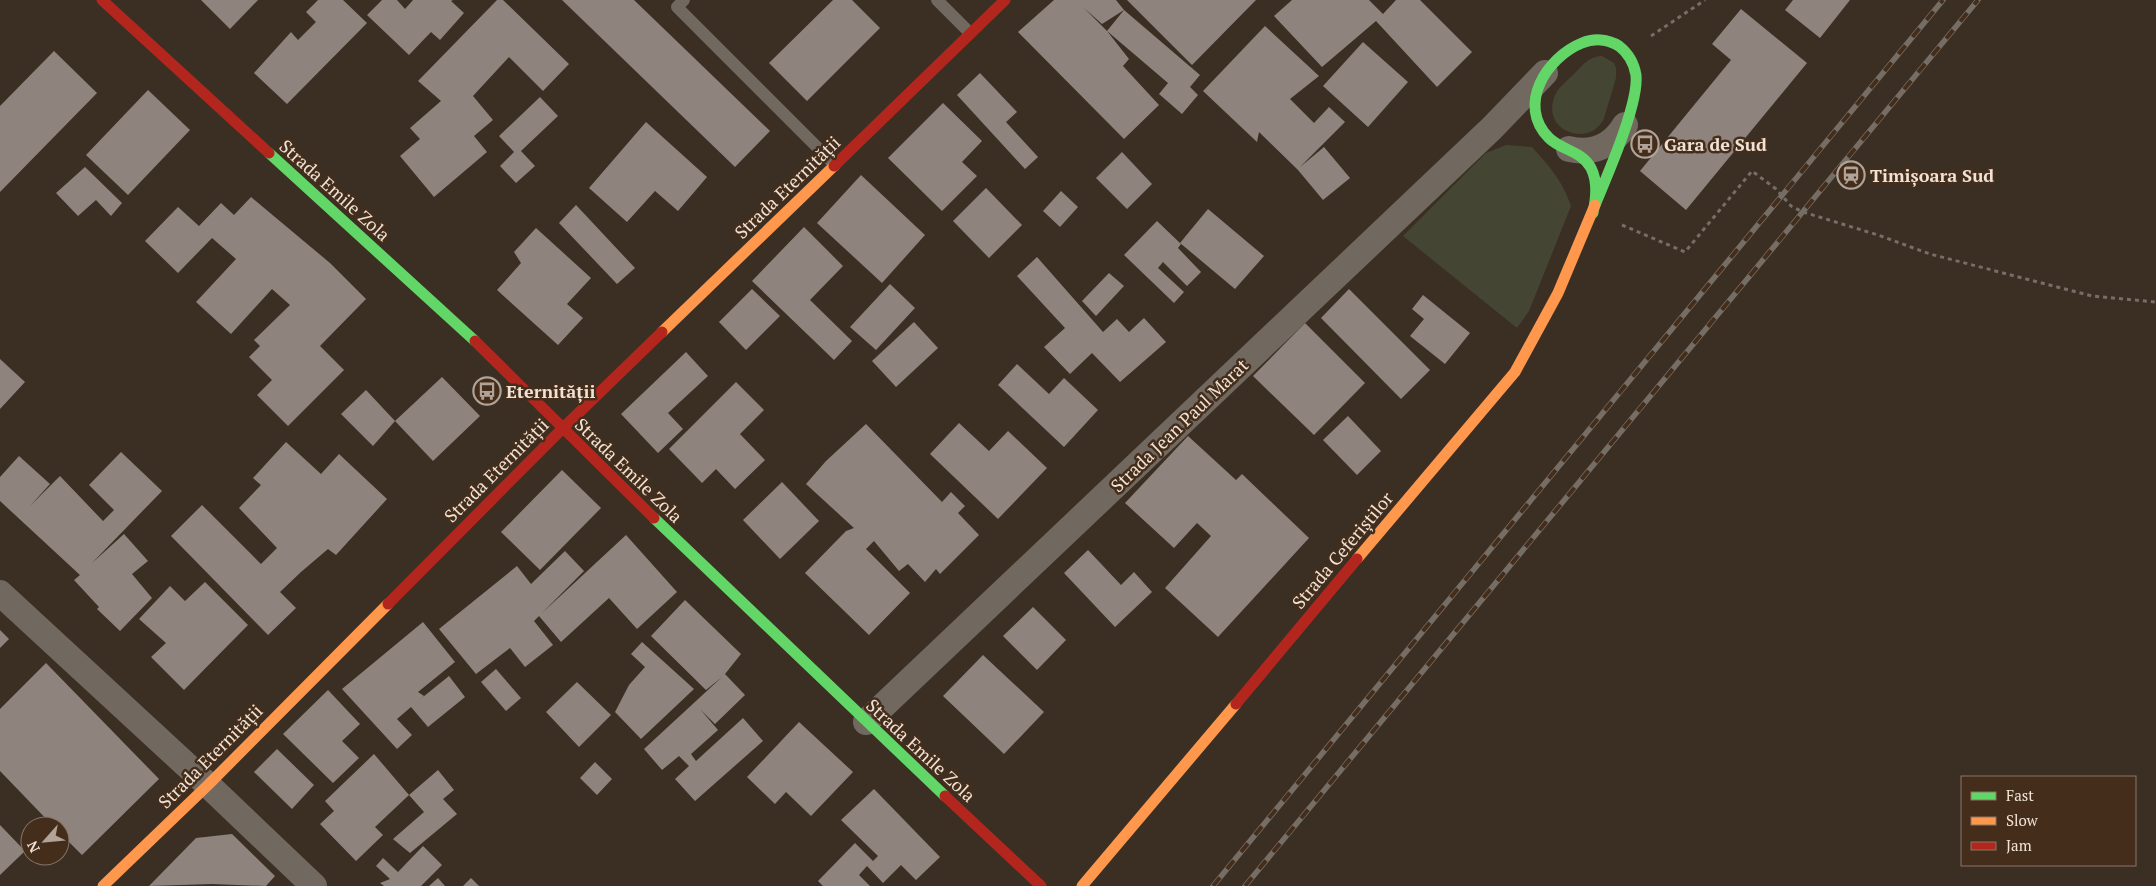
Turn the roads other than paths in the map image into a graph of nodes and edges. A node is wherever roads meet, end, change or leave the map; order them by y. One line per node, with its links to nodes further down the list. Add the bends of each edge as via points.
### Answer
1 (102, 0): 12 (street, Strada Emile Zola, via 506,370)
2 (684, 0): 10 (lane, via 677,7)
3 (937, 0): 5 (lane)
4 (1005, 0): 5 (street, Strada Eternității)
5 (970, 33): 10 (street, Strada Eternității)
6 (1545, 73): 7 (street, Strada Ceferiștilor, via 1571,50 1587,41 1606,41 1618,46 1631,60 1636,76); 8 (street, Strada Jean Paul Marat); 9 (street, Strada Ceferiștilor, via 1538,86 1535,109 1539,124)
7 (1625, 124): 9 (street, via 1614,140 1602,147 1582,151); 11 (street, Strada Ceferiștilor)
8 (1492, 128): 9 (street, via 1516,120); 14 (street, Strada Jean Paul Marat)
9 (1558, 143): 11 (street, Strada Ceferiștilor, via 1584,160 1595,179)
10 (835, 165): 12 (street, Strada Eternității)
11 (1593, 213): 19 (street, Strada Ceferiștilor, via 1538,334 1515,372)
12 (562, 429): 14 (street, Strada Emile Zola); 15 (street, Strada Eternității)
13 (0, 593): 15 (street)
14 (866, 722): 18 (street, Strada Emile Zola)
15 (208, 784): 16 (street, Strada Eternității); 17 (street)
16 (103, 886)
17 (314, 886)
18 (1041, 886)
19 (1082, 886)

